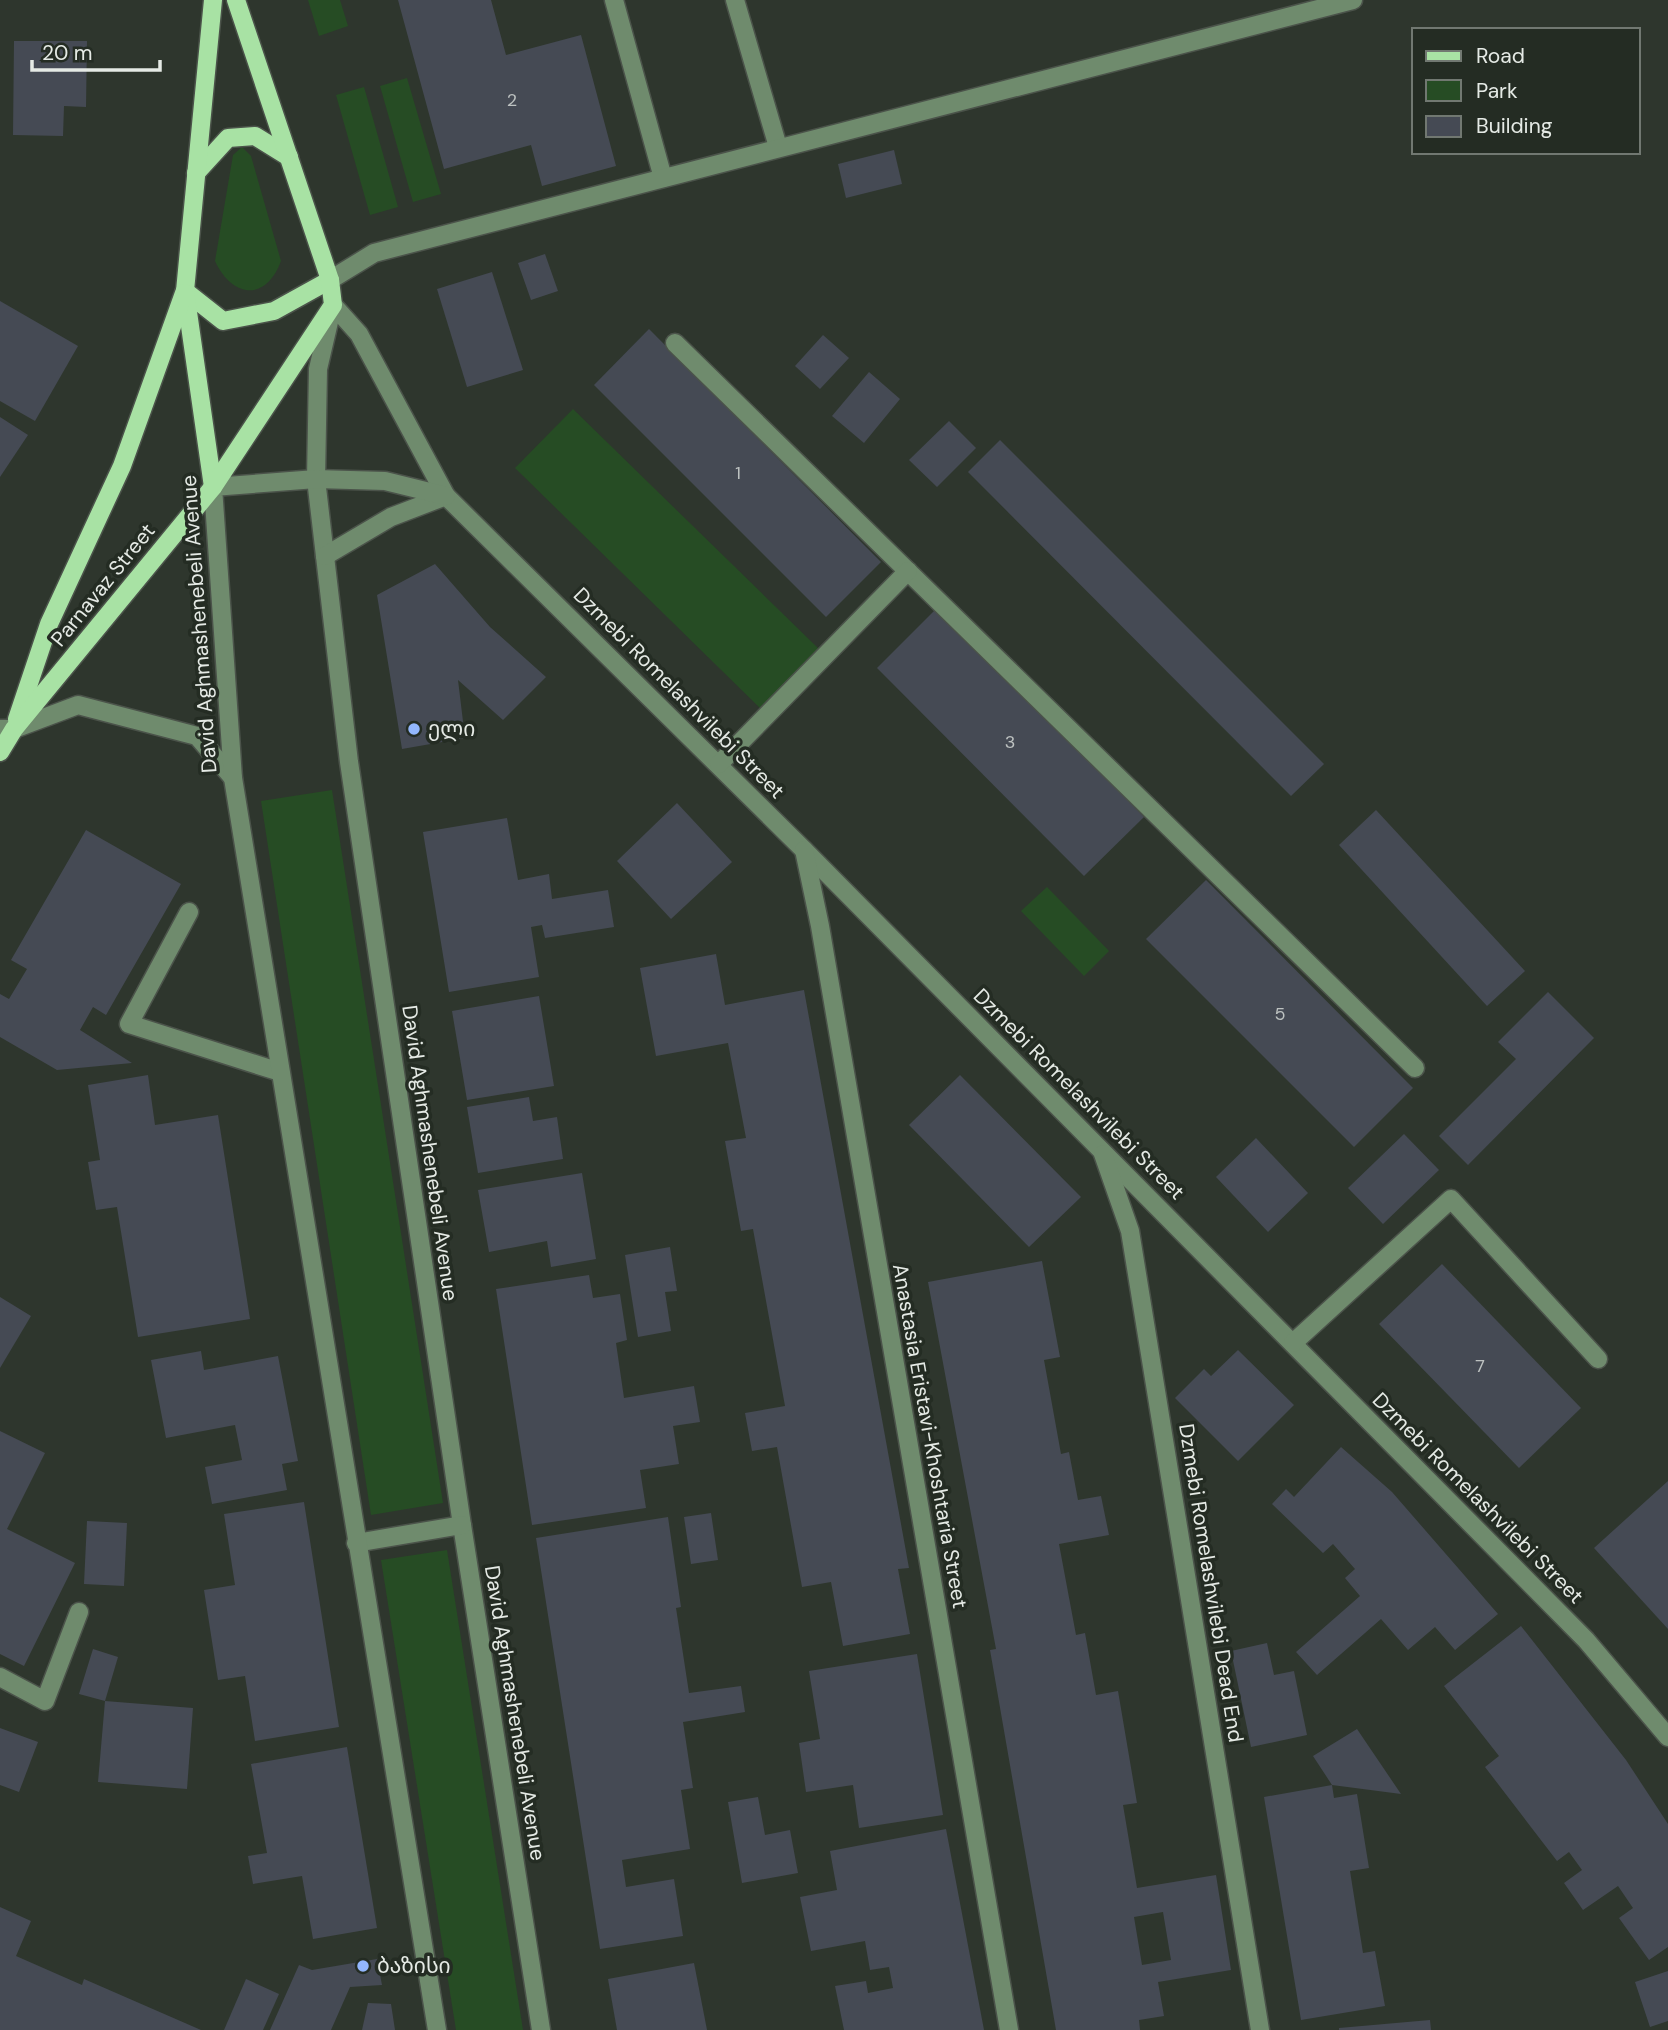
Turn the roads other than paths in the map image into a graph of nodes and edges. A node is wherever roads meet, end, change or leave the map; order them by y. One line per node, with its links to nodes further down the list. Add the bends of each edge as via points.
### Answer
1 (213, 0): 8 (main road, David Aghmashenebeli Avenue)
2 (236, 0): 7 (main road, David Aghmashenebeli Avenue)
3 (614, 0): 9 (street)
4 (735, 0): 6 (street)
5 (1353, 0): 6 (street)
6 (778, 147): 9 (street)
7 (289, 157): 8 (main road, via 255,136 228,138); 10 (main road, David Aghmashenebeli Avenue)
8 (196, 173): 11 (main road, David Aghmashenebeli Avenue)
9 (663, 178): 10 (street, via 373,253)
10 (330, 280): 11 (main road, via 274,311 223,321); 12 (main road, David Aghmashenebeli Avenue)
11 (185, 291): 15 (main road, David Aghmashenebeli Avenue); 19 (main road, David Aghmashenebeli Avenue, via 122,466 49,624)
12 (333, 305): 14 (street, David Aghmashenebeli Avenue, via 318,369); 15 (main road, Parnavaz Street); 16 (street, Dzmebi Romelashvilebi Street, via 359,334)
13 (675, 343): 18 (street)
14 (316, 479): 15 (street); 16 (street, via 385,481); 17 (street, David Aghmashenebeli Avenue)
15 (213, 487): 19 (main road, Parnavaz Street); 22 (street, David Aghmashenebeli Avenue)
16 (446, 496): 17 (street, via 391,517); 21 (street, Dzmebi Romelashvilebi Street)
17 (325, 556): 30 (street, David Aghmashenebeli Avenue, via 349,762)
18 (908, 571): 21 (street); 25 (street)
19 (7, 729): 20 (main road, Parnavaz Street); 22 (street, via 78,705 197,736)
20 (0, 752)
21 (719, 764): 23 (street, Dzmebi Romelashvilebi Street)
22 (233, 778): 26 (street, David Aghmashenebeli Avenue)
23 (804, 850): 27 (street, Dzmebi Romelashvilebi Street); 37 (street, Anastasia Eristavi-Khoshtaria Street)
24 (189, 912): 26 (street, via 129,1024)
25 (1415, 1068)
26 (280, 1072): 31 (street, David Aghmashenebeli Avenue)
27 (1100, 1147): 28 (street, Dzmebi Romelashvilebi Street); 38 (street, Dzmebi Romelashvilebi Dead End, via 1130,1231)
28 (1293, 1343): 29 (street, via 1451,1199); 34 (street, Dzmebi Romelashvilebi Street, via 1586,1640)
29 (1598, 1359)
30 (462, 1525): 31 (street); 36 (street, David Aghmashenebeli Avenue)
31 (356, 1543): 35 (street, David Aghmashenebeli Avenue)
32 (79, 1612): 33 (street, via 45,1701)
33 (0, 1677)
34 (1668, 1737)
35 (437, 2030)
36 (541, 2030)
37 (1009, 2030)
38 (1260, 2030)

